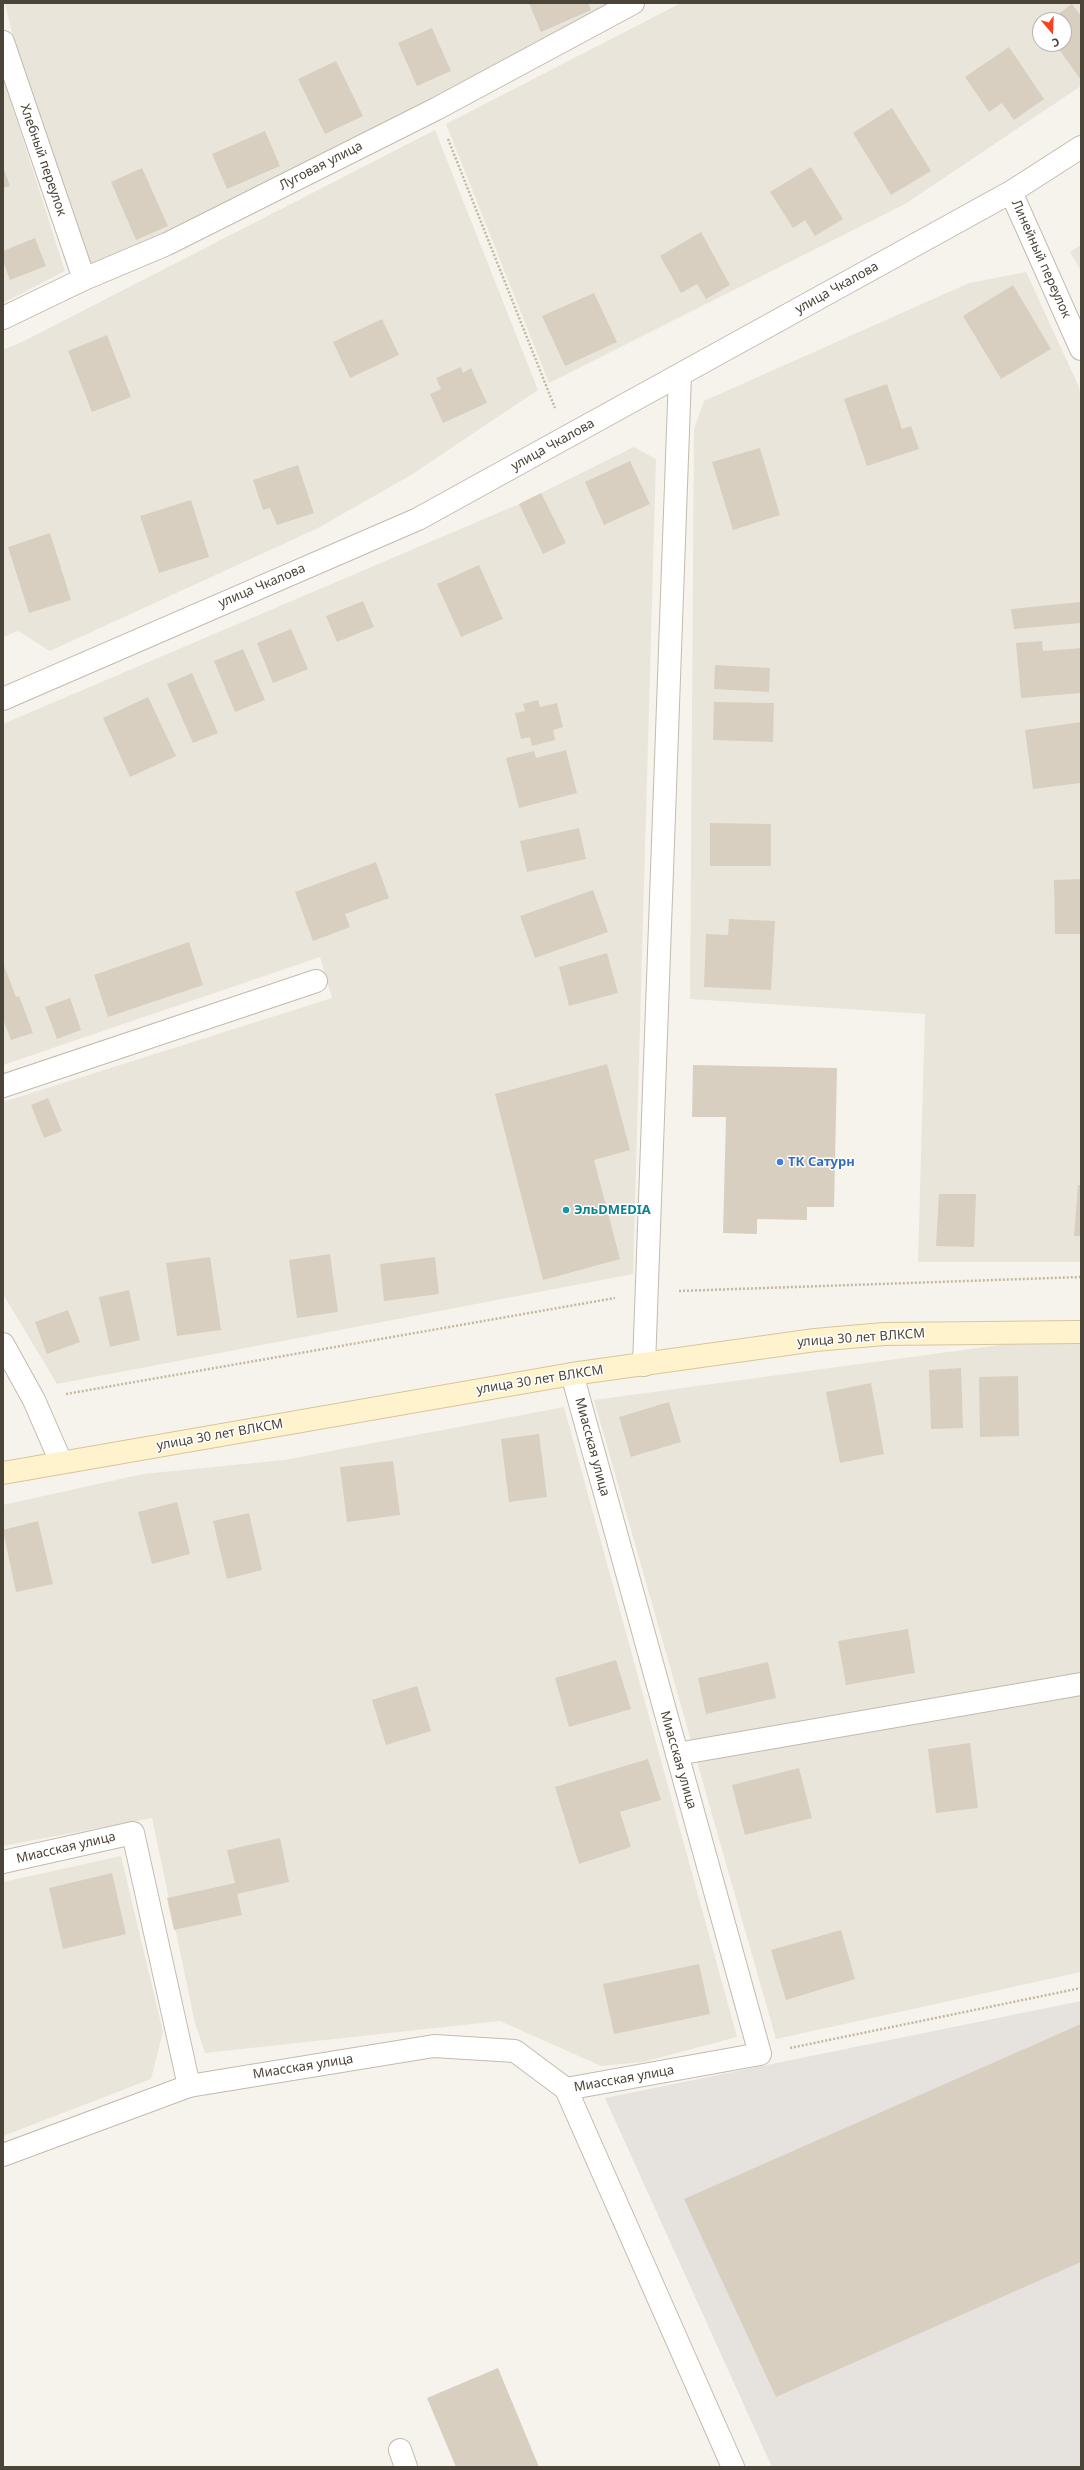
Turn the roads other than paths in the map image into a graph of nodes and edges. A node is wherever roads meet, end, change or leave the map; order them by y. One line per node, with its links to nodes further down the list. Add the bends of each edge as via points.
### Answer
1 (633, 3): 5 (street, Луговая улица, via 436,109 167,244)
2 (3, 42): 5 (street, Хлебный переулок)
3 (1081, 147): 4 (street, улица Чкалова)
4 (1011, 192): 7 (street, Линейный переулок); 8 (street, улица Чкалова)
5 (84, 279): 6 (street, Луговая улица)
6 (3, 318)
7 (1081, 349)
8 (680, 376): 9 (street, улица Чкалова, via 418,519); 14 (street)
9 (3, 699)
10 (316, 981): 11 (street)
11 (3, 1086)
12 (1081, 1332): 14 (main road, улица 30 лет ВЛКСМ, via 884,1334 815,1340)
13 (3, 1344): 16 (street, via 34,1400)
14 (644, 1365): 15 (main road, улица 30 лет ВЛКСМ)
15 (572, 1374): 16 (main road, улица 30 лет ВЛКСМ); 19 (street, Миасская улица)
16 (61, 1462): 17 (main road, улица 30 лет ВЛКСМ)
17 (3, 1473)
18 (1081, 1684): 19 (street)
19 (677, 1754): 22 (street, Миасская улица, via 760,2054)
20 (3, 1862): 21 (street, Миасская улица, via 133,1833)
21 (189, 2086): 22 (street, Миасская улица, via 434,2046 515,2051); 23 (street)
22 (566, 2089): 24 (street)
23 (3, 2155)
24 (733, 2467)

